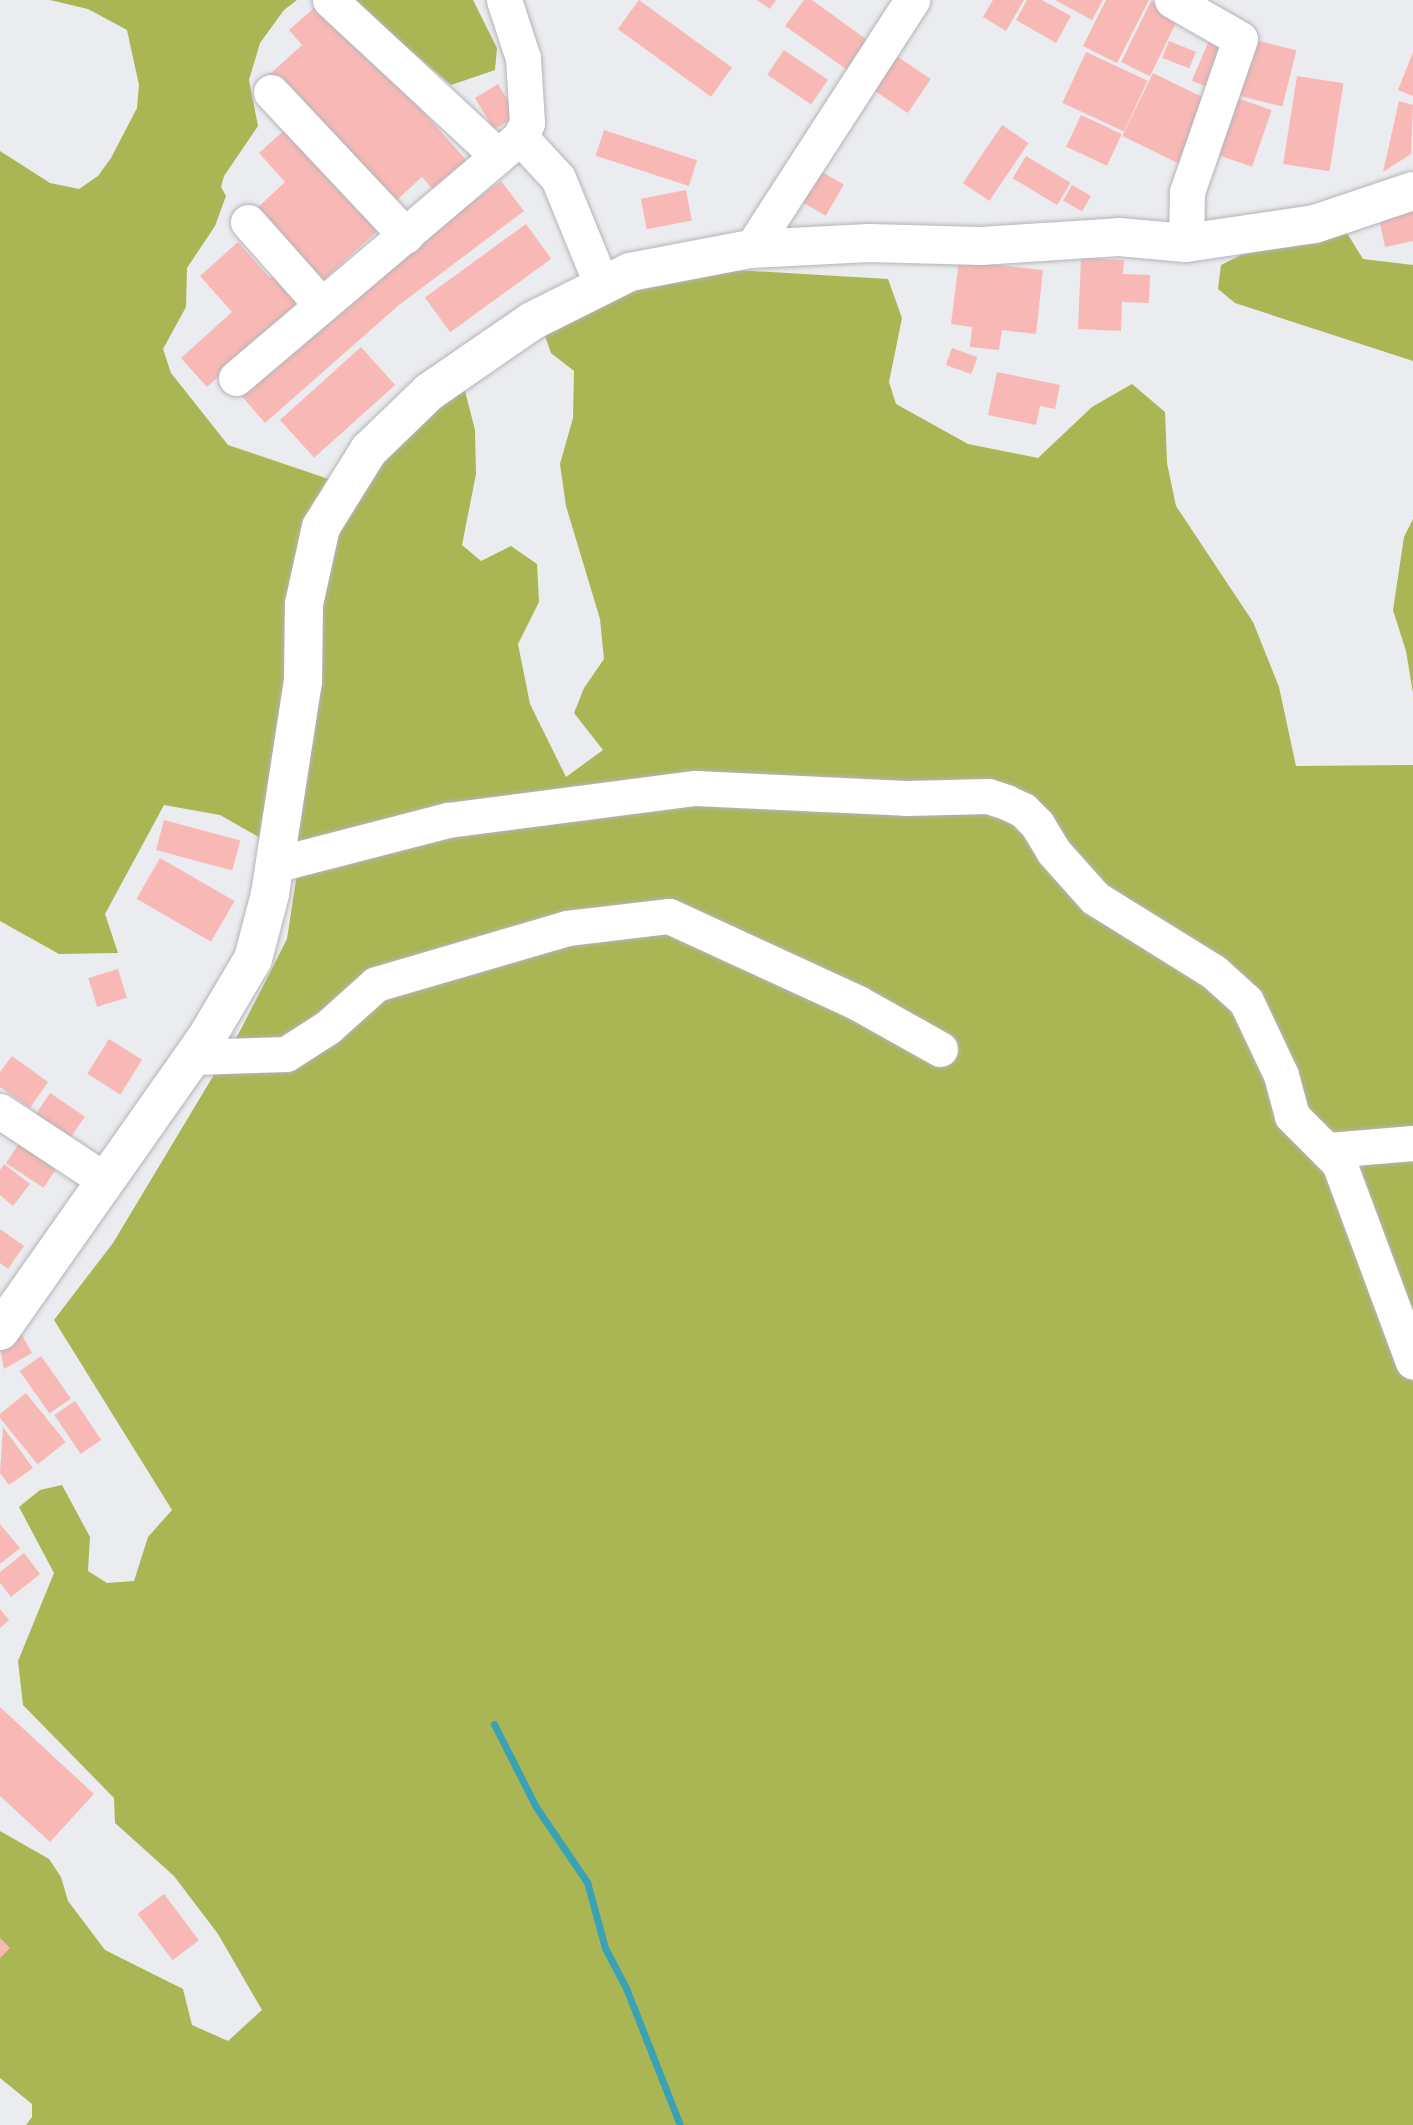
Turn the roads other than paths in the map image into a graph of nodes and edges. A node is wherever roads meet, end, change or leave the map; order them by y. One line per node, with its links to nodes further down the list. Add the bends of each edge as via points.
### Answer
1 (330, 0): 6 (street)
2 (504, 0): 6 (street, via 523,58 527,123)
3 (912, 0): 11 (street)
4 (1172, 0): 10 (street, via 1240,38 1187,192)
5 (271, 92): 9 (street)
6 (509, 147): 9 (street); 12 (street, via 558,178)
7 (1413, 191): 10 (main road, via 1315,224)
8 (248, 222): 13 (street)
9 (406, 236): 13 (street)
10 (1186, 243): 11 (main road, via 1119,237 981,246 869,243)
11 (751, 249): 12 (main road, via 630,272)
12 (602, 286): 15 (main road, via 532,321 429,392 369,450 321,527 304,604 303,682)
13 (320, 303): 14 (street)
14 (236, 378)
15 (274, 865): 17 (main road, via 253,959); 20 (street, via 448,820 695,788 905,798 988,796 1023,810 1095,898 1214,972 1246,1001 1281,1075 1293,1116)
16 (940, 1049): 17 (street, via 859,1003 669,916 567,928 376,984 328,1027 286,1054)
17 (193, 1057): 21 (main road)
18 (0, 1111): 21 (street)
19 (1413, 1143): 20 (street)
20 (1329, 1150): 23 (street, via 1339,1163)
21 (106, 1181): 22 (main road)
22 (3, 1321)
23 (1413, 1362)

